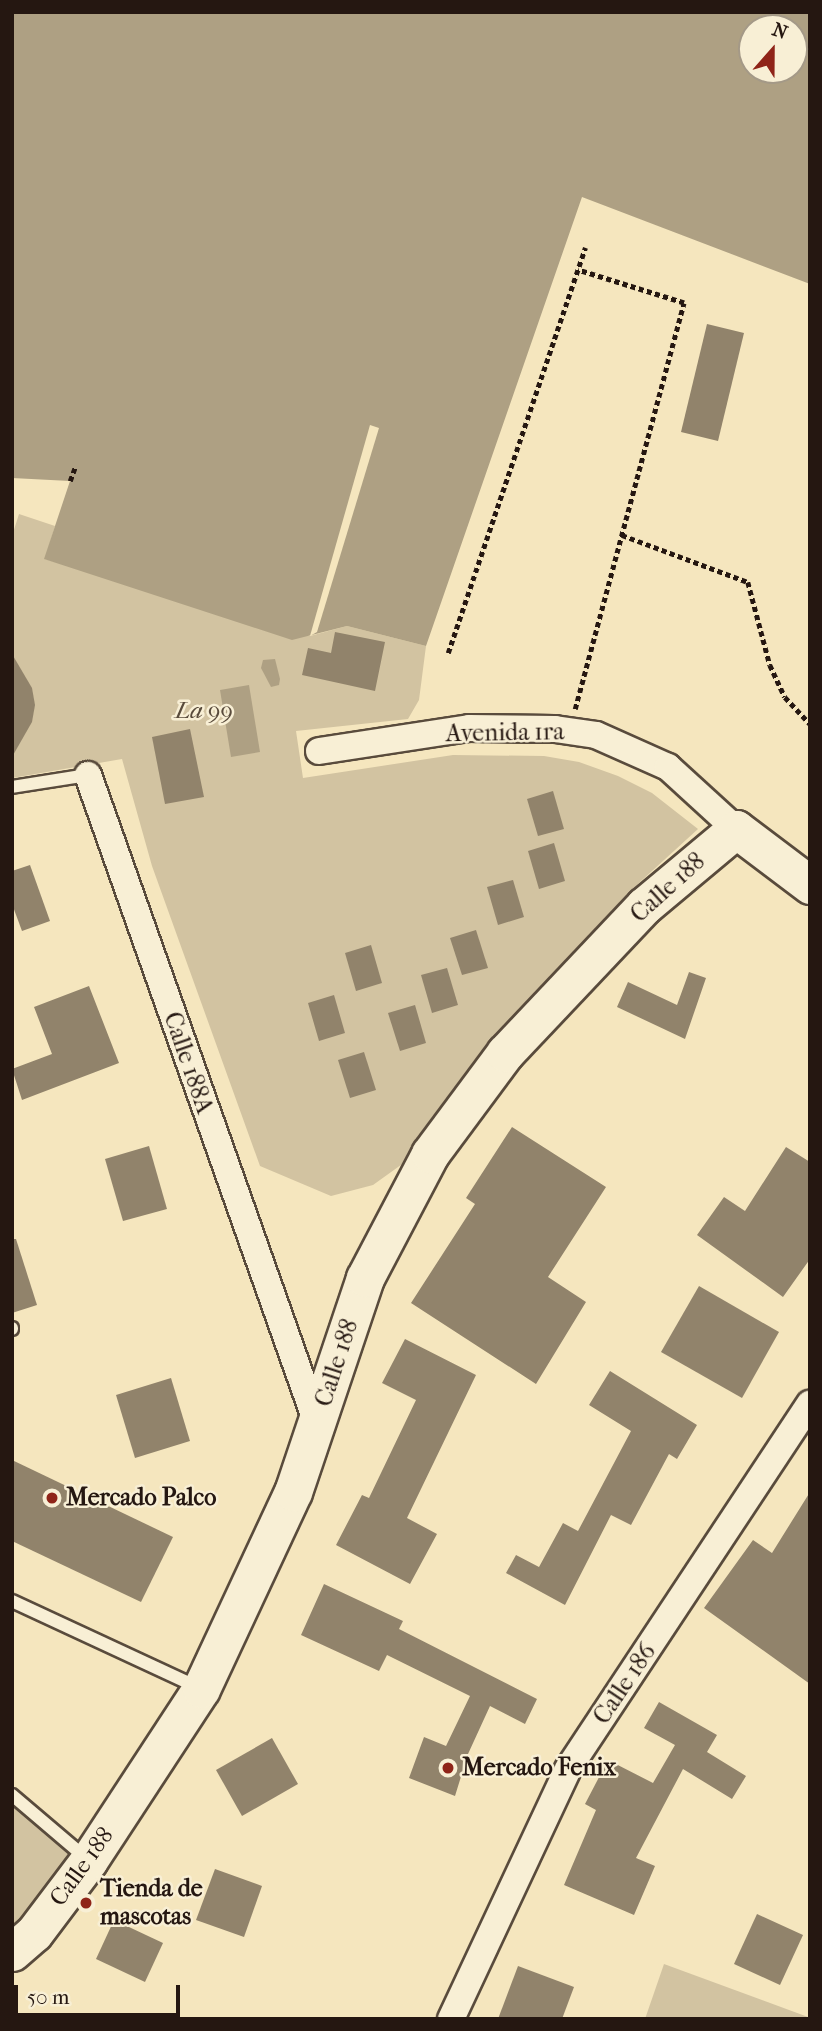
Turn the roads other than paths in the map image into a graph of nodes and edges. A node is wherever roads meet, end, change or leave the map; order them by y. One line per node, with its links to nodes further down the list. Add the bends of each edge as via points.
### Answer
1 (319, 751): 4 (street, Avenida 1ra, via 469,728 596,735 668,766)
2 (88, 775): 3 (lane, Calle 188A); 7 (street, Calle 188A)
3 (12, 787)
4 (736, 830): 5 (street, Avenida 1ra); 7 (street, Calle 188, via 644,906 505,1053 430,1154 365,1278)
5 (810, 885)
6 (810, 1404): 13 (street, Calle 186, via 568,1769)
7 (317, 1423): 9 (street, Calle 188, via 293,1492)
8 (12, 1601): 9 (lane)
9 (201, 1689): 11 (street, Calle 188)
10 (12, 1796): 11 (lane)
11 (89, 1860): 12 (street, Calle 188, via 34,1933)
12 (12, 1952)
13 (451, 2019)

